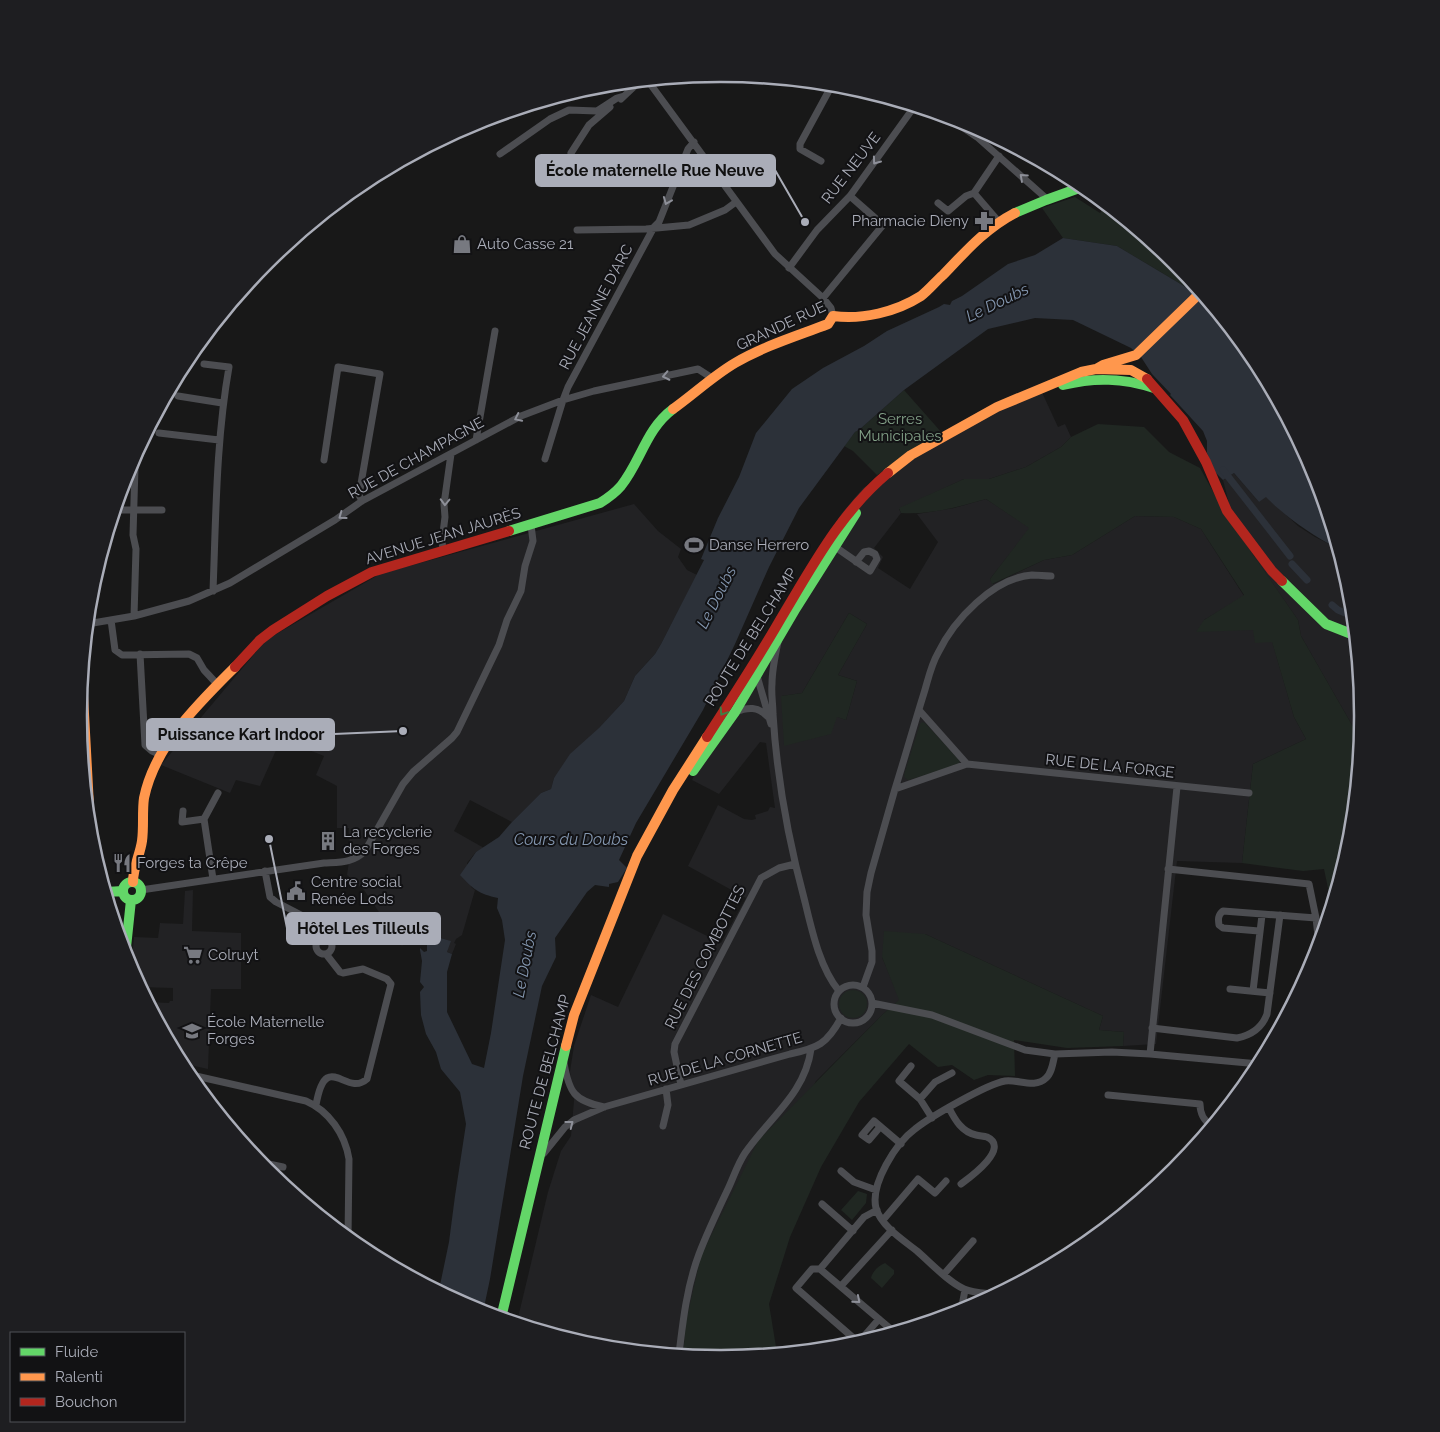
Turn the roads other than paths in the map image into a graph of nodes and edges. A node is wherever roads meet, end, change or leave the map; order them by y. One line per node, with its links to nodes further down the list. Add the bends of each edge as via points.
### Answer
1 (655, 86): 7 (street)
2 (632, 89): 4 (street)
3 (828, 92): 11 (street, via 800,144 800,149)
4 (624, 96): 8 (street, via 588,126); 9 (street, via 597,111 570,110 550,119)
5 (910, 112): 14 (street, RUE NEUVE, one-way to 14)
6 (975, 137): 10 (street)
7 (694, 142): 16 (street); 19 (street, RUE JEANNE D'ARC, one-way to 19)
8 (571, 153)
9 (500, 154)
10 (999, 156): 13 (street); 15 (street, one-way to 10)
11 (821, 161)
12 (1073, 189): 15 (main road, GRANDE RUE)
13 (974, 194): 17 (street, via 966,196 948,211); 18 (street)
14 (850, 196): 21 (street, RUE NEUVE, via 817,230); 23 (street, via 883,226)
15 (1047, 199): 18 (main road, GRANDE RUE)
16 (736, 202): 19 (street, via 689,225); 21 (street, via 774,254)
17 (938, 203)
18 (999, 222): 24 (main road, GRANDE RUE, via 910,303 847,319)
19 (654, 227): 20 (street); 34 (street, RUE JEANNE D'ARC)
20 (577, 230)
21 (789, 268): 23 (street)
22 (1195, 297): 26 (main road)
23 (823, 298): 24 (street)
24 (833, 316): 30 (main road, GRANDE RUE, via 828,324 755,352)
25 (495, 331): 38 (street)
26 (1136, 355): 28 (main road); 29 (main road)
27 (204, 364): 35 (street, via 229,367)
28 (1096, 370): 29 (main road, ROUTE DE BELCHAMP); 49 (main road, ROUTE DE BELCHAMP, via 1081,372 997,407 911,455 886,472 869,489 846,515)
29 (1131, 370): 31 (main road, ROUTE DE BELCHAMP, via 1084,375); 32 (main road, via 1149,380)
30 (712, 378): 34 (street, RUE DE CHAMPAGNE, one-way to 34, via 698,369 594,390); 43 (main road, GRANDE RUE, via 660,420 648,435)
31 (1061, 386): 32 (main road, via 1109,378); 49 (main road, ROUTE DE BELCHAMP, via 999,411 906,463 872,492)
32 (1155, 388): 57 (main road, via 1192,434 1227,511 1272,571 1326,624)
33 (178, 396): 35 (street)
34 (563, 400): 38 (street, RUE DE CHAMPAGNE, one-way to 38, via 522,416); 40 (street, RUE JEANNE D'ARC)
35 (222, 403): 37 (street)
36 (159, 433): 37 (street)
37 (219, 440): 53 (street)
38 (476, 440): 39 (street, RUE DE CHAMPAGNE)
39 (451, 454): 44 (street, RUE DE CHAMPAGNE); 50 (street, one-way to 50, via 444,504)
40 (545, 459)
41 (324, 460): 44 (street, via 338,367 380,374 359,495)
42 (135, 474): 45 (street)
43 (626, 481): 48 (main road, AVENUE JEAN JAURÈS, via 616,493 600,503)
44 (362, 501): 53 (street, RUE DE CHAMPAGNE, one-way to 53)
45 (134, 509): 46 (street); 47 (street); 54 (street)
46 (121, 510)
47 (162, 510)
48 (531, 525): 50 (main road, AVENUE JEAN JAURÈS); 77 (street, via 533,541 521,591 507,620 500,645 457,732 406,780 359,857 351,861)
49 (830, 544): 51 (street); 58 (main road, ROUTE DE BELCHAMP); 60 (main road, ROUTE DE BELCHAMP)
50 (443, 550): 61 (main road, AVENUE JEAN JAURÈS, via 372,572 327,596 260,640)
51 (856, 562)
52 (1051, 576): 63 (street, via 1016,578 980,599 963,615 937,655)
53 (213, 591): 54 (street, RUE DE CHAMPAGNE)
54 (134, 616): 55 (street, RUE DE CHAMPAGNE)
55 (111, 620): 56 (street, RUE DE CHAMPAGNE); 59 (street, via 115,650 122,655)
56 (94, 623)
57 (1348, 633)
58 (779, 638): 60 (main road, ROUTE DE BELCHAMP); 62 (street)
59 (140, 654): 61 (street, via 189,654 197,658); 67 (street, via 145,745)
60 (753, 674): 62 (street); 64 (main road, ROUTE DE BELCHAMP); 65 (street); 141 (main road, ROUTE DE BELCHAMP, one-way to 141, via 673,790 637,856 602,939 574,1015 559,1070)
61 (218, 685): 67 (main road, AVENUE JEAN JAURÈS, via 184,722)
62 (772, 686): 66 (street)
63 (919, 710): 68 (street); 70 (street)
64 (735, 712): 65 (street, via 756,709); 104 (main road, ROUTE DE BELCHAMP, via 672,800 640,858 576,1019)
65 (770, 720): 66 (street)
66 (774, 734): 75 (street, via 782,805)
67 (161, 755): 79 (main road, AVENUE JEAN JAURÈS, via 145,792 141,851 133,874)
68 (968, 764): 69 (street, RUE DE LA FORGE); 70 (street, RUE DE LA FORGE)
69 (1177, 787): 72 (street, RUE DE LA FORGE); 76 (street)
70 (895, 789): 93 (street, via 867,892 866,915 872,962)
71 (218, 792): 74 (street)
72 (1249, 793)
73 (182, 811): 74 (street, via 182,822)
74 (204, 819): 78 (street)
75 (795, 864): 95 (street, via 825,970); 109 (street, RUE DES COMBOTTES, via 779,868 762,878 675,1044)
76 (1168, 869): 86 (street, via 1309,884); 100 (street)
77 (265, 872): 78 (street); 90 (street, via 270,897 305,916)
78 (213, 879): 79 (street)
79 (137, 886): 80 (main road, via 126,884); 82 (main road, via 138,897)
80 (123, 891): 81 (main road); 82 (main road)
81 (112, 892)
82 (131, 900): 89 (main road)
83 (1262, 915): 84 (street); 88 (street); 88 (street, via 1223,911 1218,918 1223,928)
84 (1280, 915): 86 (street); 97 (street)
85 (361, 917): 91 (street)
86 (1316, 918): 87 (street)
87 (1317, 927)
88 (1259, 931): 96 (street)
89 (127, 938)
90 (323, 938): 91 (street); 92 (street, via 316,942 316,946 317,951)
91 (331, 942): 92 (street, via 330,952)
92 (326, 954): 113 (street, via 340,972 363,969 387,978 390,984 366,1079 357,1084 330,1077 325,1079)
93 (864, 988): 95 (street, via 851,985); 98 (street)
94 (1230, 989): 96 (street)
95 (839, 990): 99 (street, via 834,1002)
96 (1253, 991): 97 (street)
97 (1270, 993): 100 (street, via 1264,1023 1246,1036 1237,1038)
98 (872, 1003): 99 (street, via 864,1020 852,1022); 102 (street, via 932,1015 1025,1050)
99 (841, 1018): 101 (street, RUE DE LA CORNETTE, via 829,1038)
100 (1152, 1028): 103 (street)
101 (811, 1049): 109 (street, RUE DE LA CORNETTE); 147 (street, via 799,1086 744,1154 699,1255 689,1289)
102 (1055, 1054): 103 (street); 115 (street, via 1051,1071 1040,1082 1005,1082)
103 (1150, 1054): 105 (street)
104 (564, 1063): 114 (street, via 570,1088 576,1097); 121 (main road, ROUTE DE BELCHAMP)
105 (1250, 1063)
106 (911, 1066): 112 (street, via 899,1081)
107 (952, 1073): 112 (street, via 935,1082)
108 (199, 1077): 113 (street, via 291,1096)
109 (681, 1085): 110 (street, RUE DE LA CORNETTE)
110 (666, 1089): 114 (street, RUE DE LA CORNETTE); 118 (street, via 668,1105)
111 (1108, 1095): 117 (street, via 1200,1104)
112 (920, 1099): 116 (street)
113 (316, 1105): 131 (street, via 333,1122 347,1148)
114 (604, 1107): 121 (street, RUE DE LA CORNETTE, one-way to 114, via 574,1120)
115 (949, 1108): 116 (street); 126 (street, via 964,1129 990,1139 993,1144 991,1157)
116 (932, 1118): 120 (street, via 914,1129)
117 (1207, 1121)
118 (663, 1126)
119 (880, 1127): 120 (street)
120 (901, 1144): 127 (street, via 886,1165)
121 (544, 1153): 142 (main road, ROUTE DE BELCHAMP)
122 (273, 1165): 123 (street)
123 (283, 1167)
124 (842, 1171): 127 (street, via 854,1182)
125 (946, 1181): 130 (street, via 935,1193 918,1179)
126 (961, 1184)
127 (876, 1190): 129 (street)
128 (822, 1204): 133 (street)
129 (877, 1210): 130 (street); 133 (street, via 864,1217)
130 (883, 1220): 132 (street)
131 (348, 1229)
132 (892, 1230): 136 (street); 137 (street)
133 (853, 1231): 135 (street)
134 (973, 1241): 136 (street)
135 (820, 1268): 137 (street); 146 (street, via 812,1269 796,1288)
136 (944, 1274): 138 (street)
137 (841, 1286): 143 (street, one-way to 143)
138 (965, 1290): 139 (street); 140 (street)
139 (982, 1292)
140 (963, 1301)
141 (503, 1311)
142 (508, 1313)
143 (879, 1319): 144 (street); 145 (street)
144 (888, 1327)
145 (868, 1332)
146 (851, 1335)
147 (680, 1348)

